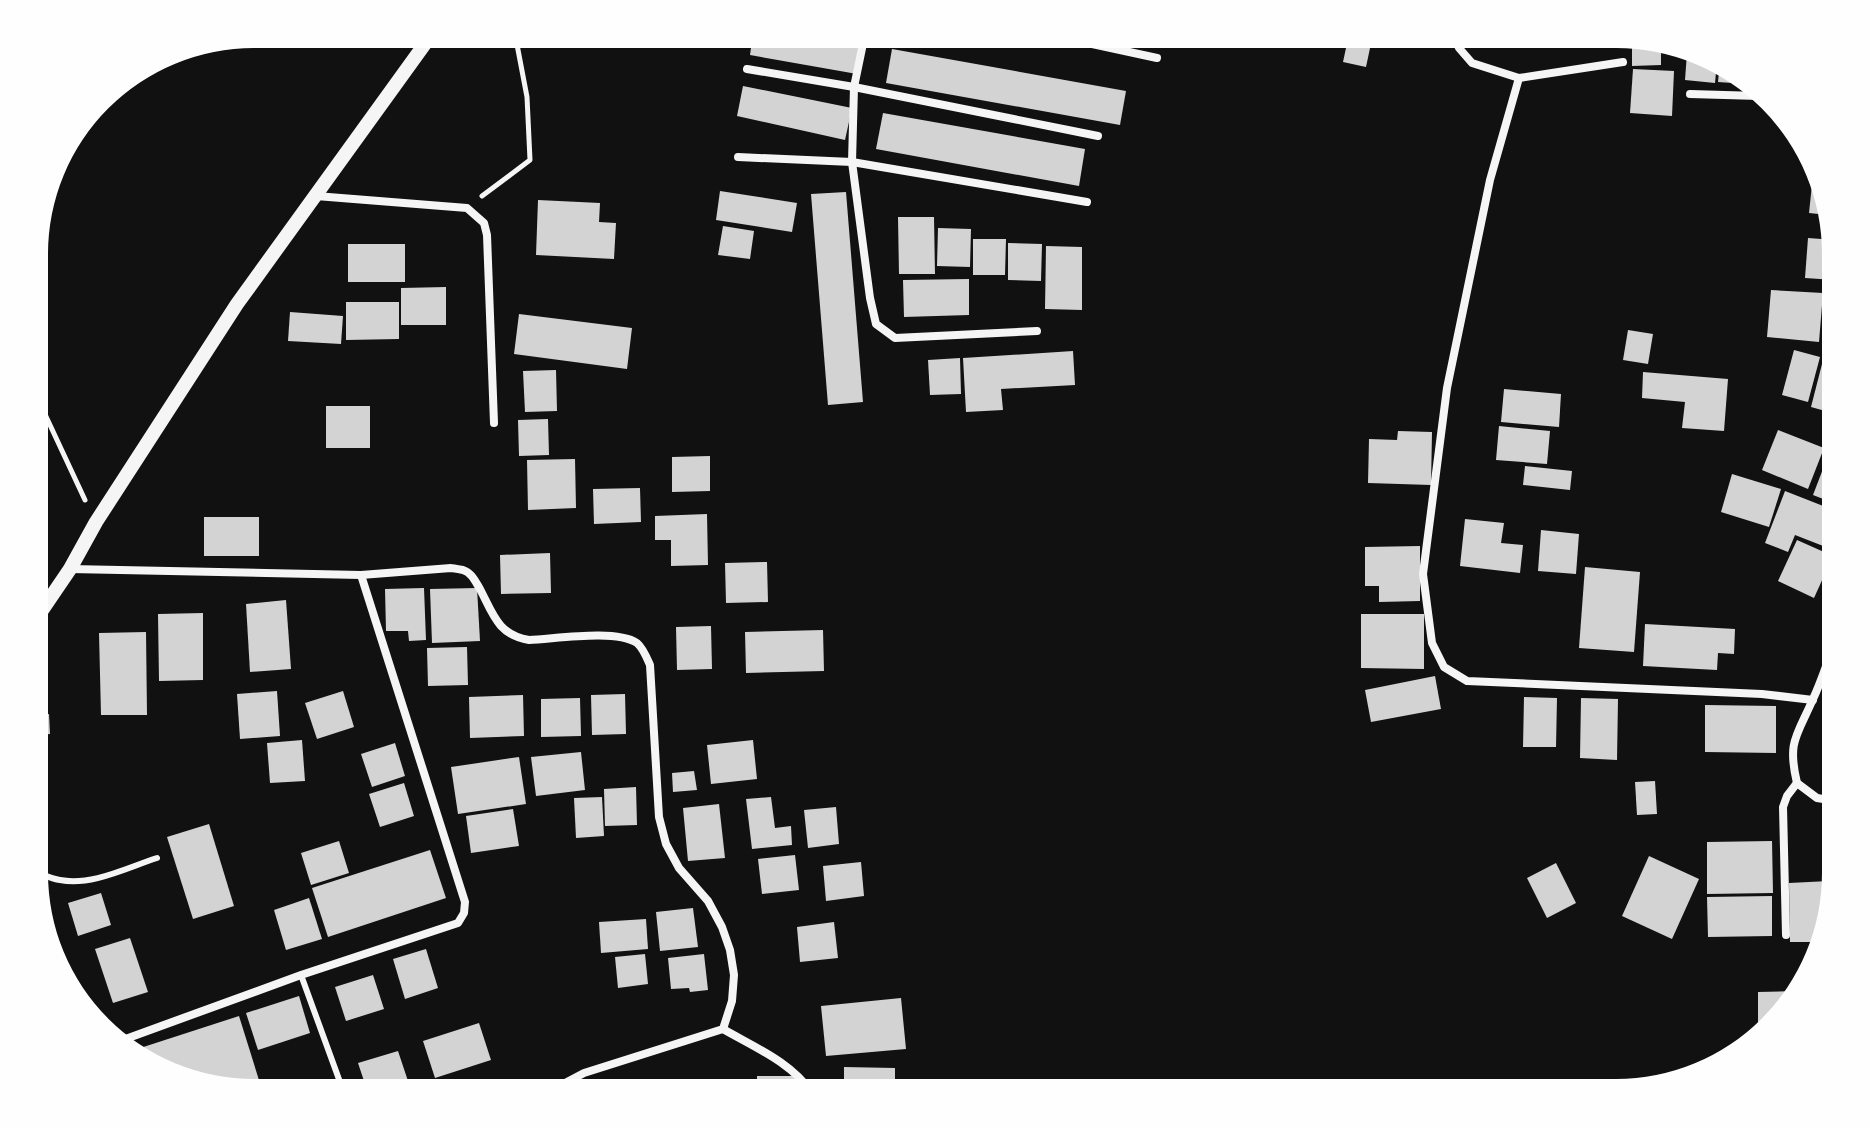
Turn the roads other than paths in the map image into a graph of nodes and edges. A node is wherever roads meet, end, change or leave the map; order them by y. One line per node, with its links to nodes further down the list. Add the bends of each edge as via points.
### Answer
1 (422, 48): 15 (street)
2 (862, 48): 9 (street)
3 (1111, 48): 5 (street)
4 (1459, 48): 8 (street, via 1472,63)
5 (1157, 58)
6 (1623, 62): 8 (street)
7 (747, 69): 9 (street)
8 (1519, 78): 23 (street, via 1490,180 1447,388 1423,574 1432,643 1444,667 1467,681)
9 (854, 87): 12 (street); 14 (street)
10 (1690, 94): 11 (street)
11 (1747, 96)
12 (1098, 136)
13 (738, 157): 14 (street)
14 (852, 162): 16 (street); 17 (street, via 876,324 895,338)
15 (315, 196): 18 (street, via 467,208 484,223); 19 (street, via 237,304)
16 (1087, 202)
17 (1037, 331)
18 (494, 423)
19 (70, 569): 20 (street); 21 (street)
20 (361, 575): 29 (street, via 466,908 458,923); 30 (street, via 463,570 473,576 500,626 518,638 607,635 640,645 650,665 659,817 666,844 708,901 730,950 732,1001)
21 (48, 601)
22 (1822, 677): 23 (street)
23 (1813, 700): 24 (street, via 1793,741)
24 (1797, 783): 25 (street); 28 (street, via 1783,807)
25 (1822, 799)
26 (157, 858): 27 (lane, via 93,879)
27 (48, 877)
28 (1786, 935)
29 (301, 975): 31 (street); 32 (lane)
30 (723, 1029): 33 (street); 34 (street)
31 (131, 1037)
32 (339, 1079)
33 (573, 1079)
34 (801, 1079)

